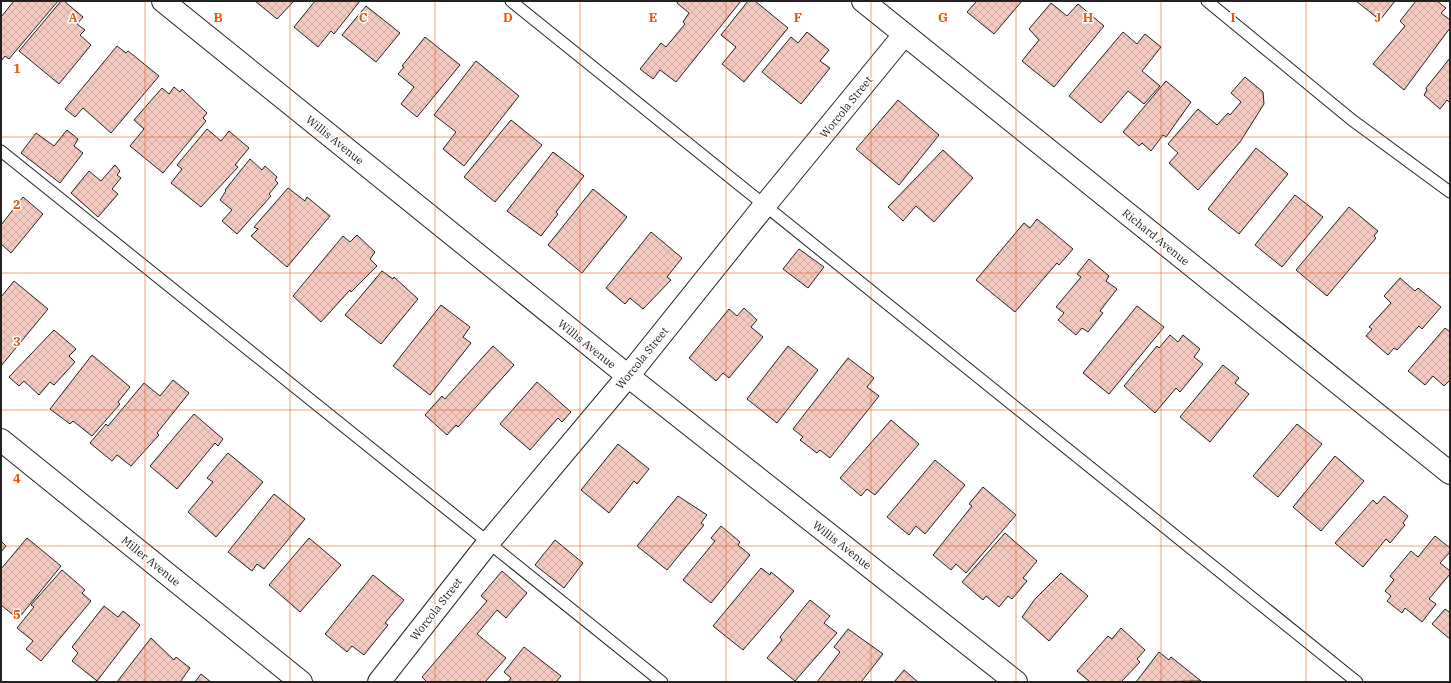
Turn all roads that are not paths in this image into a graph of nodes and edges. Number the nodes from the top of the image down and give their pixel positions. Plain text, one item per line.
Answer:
1 (163, 1) edge
2 (511, 1) edge
3 (863, 1) edge
4 (1207, 1) edge
5 (904, 34) junction
6 (1, 151) edge
7 (1450, 192) edge
8 (765, 206) junction
9 (628, 376) junction
10 (1, 440) edge
11 (1450, 473) edge
12 (488, 543) junction
13 (301, 682) edge
14 (379, 682) edge
15 (662, 682) edge
16 (1016, 682) edge
17 (1357, 682) edge

1 - 9 street, Willis Avenue
2 - 8 lane
3 - 5 street, Richard Avenue
4 - 7 lane
5 - 8 street, Worcola Street
5 - 11 street, Richard Avenue
6 - 12 lane
8 - 9 street, Worcola Street
8 - 17 lane
9 - 12 street, Worcola Street
9 - 16 street, Willis Avenue
10 - 13 street, Miller Avenue
12 - 14 street, Worcola Street
12 - 15 lane

